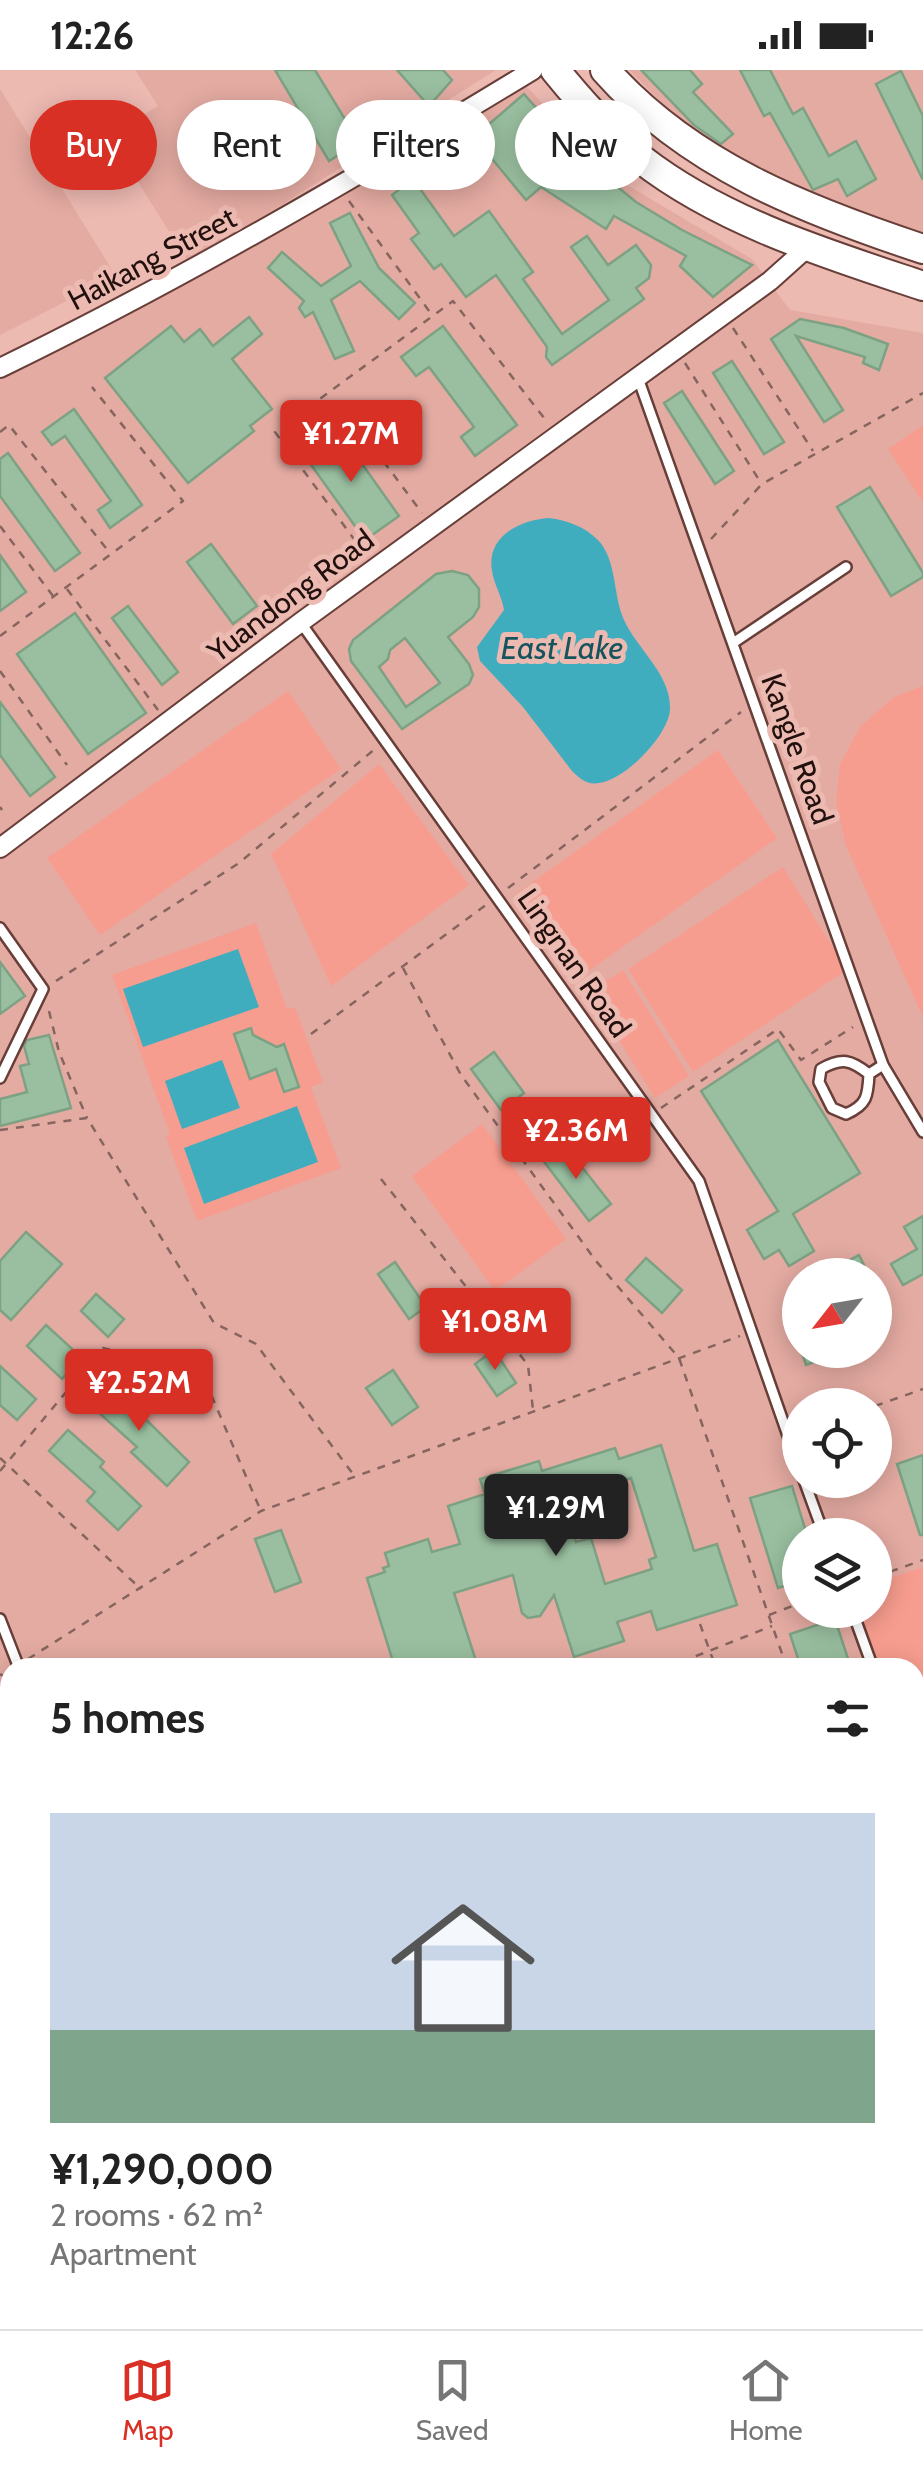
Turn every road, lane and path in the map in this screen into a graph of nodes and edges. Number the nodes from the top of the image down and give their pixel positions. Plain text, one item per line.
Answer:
1 (533, 70) edge
2 (556, 70) edge
3 (605, 70) edge
4 (583, 100) edge
5 (634, 100) edge
6 (652, 117) edge
7 (652, 166) edge
8 (349, 201) dead end
9 (808, 246) junction
10 (923, 249) edge
11 (923, 286) edge
12 (724, 314) junction
13 (433, 316) junction
14 (676, 349) junction
15 (0, 368) edge
16 (637, 377) junction
17 (92, 387) dead end
18 (923, 393) edge
19 (356, 423) dead end
20 (0, 432) edge
21 (557, 435) junction
22 (814, 453) junction
23 (762, 484) junction
24 (0, 526) edge
25 (432, 526) junction
26 (700, 551) junction
27 (111, 554) junction
28 (846, 567) dead end
29 (375, 568) junction
30 (66, 588) junction
31 (54, 597) junction
32 (300, 622) junction
33 (0, 636) edge
34 (733, 643) junction
35 (0, 671) edge
36 (754, 702) junction
37 (167, 722) junction
38 (386, 741) junction
39 (67, 764) dead end
40 (0, 848) edge
41 (496, 896) junction
42 (0, 928) edge
43 (402, 968) junction
44 (43, 989) junction
45 (866, 1018) junction
46 (311, 1034) dead end
47 (883, 1066) junction
48 (869, 1074) junction
49 (0, 1078) edge
50 (652, 1114) junction
51 (87, 1118) junction
52 (0, 1130) edge
53 (923, 1132) edge
54 (381, 1179) dead end
55 (751, 1332) junction
56 (679, 1358) junction
57 (923, 1390) edge
58 (892, 1400) edge
59 (533, 1412) junction
60 (782, 1419) edge
61 (0, 1458) edge
62 (6, 1464) junction
63 (0, 1471) edge
64 (355, 1476) junction
65 (261, 1510) junction
66 (923, 1560) edge
67 (892, 1571) edge
68 (141, 1588) junction
69 (782, 1610) edge
70 (768, 1615) junction
71 (0, 1619) edge
72 (700, 1624) dead end
73 (772, 1626) junction
74 (859, 1628) edge
75 (710, 1652) junction
76 (15, 1658) edge
77 (31, 1658) edge
78 (694, 1658) edge
79 (712, 1658) edge
80 (783, 1658) edge
81 (869, 1658) edge

1 - 15 street, Haikang Street
2 - 4 main road
3 - 5 main road
6 - 10 main road
7 - 9 main road
8 - 13 path
9 - 11 main road
9 - 12 street, Yuandong Road
12 - 14 street, Yuandong Road
12 - 22 path
13 - 21 path
13 - 29 path
14 - 16 street, Yuandong Road
14 - 23 path
16 - 21 street, Yuandong Road
16 - 26 lane, Kangle Road
17 - 27 path
18 - 22 path
19 - 25 path
20 - 27 path
21 - 25 street, Yuandong Road
22 - 23 path
23 - 26 path
24 - 31 path
25 - 29 street, Yuandong Road
26 - 34 lane, Kangle Road
27 - 30 path
28 - 34 lane
29 - 32 street, Yuandong Road
30 - 31 path
30 - 37 path
31 - 33 path
32 - 37 street, Yuandong Road
32 - 38 lane, Lingnan Road
34 - 36 lane, Kangle Road
35 - 39 path
36 - 41 path
36 - 45 lane, Kangle Road
37 - 40 street, Yuandong Road
38 - 41 lane, Lingnan Road
38 - 44 path
41 - 43 path
41 - 50 lane, Lingnan Road
42 - 44 lane
43 - 46 path
43 - 56 path
44 - 49 lane
44 - 51 path
45 - 47 lane, Kangle Road
45 - 50 path
47 - 48 lane
47 - 53 lane, Kangle Road
48 - 48 lane
50 - 55 lane, Lingnan Road
51 - 52 path
51 - 64 path
54 - 59 path
55 - 56 path
55 - 60 lane, Lingnan Road
56 - 59 path
56 - 70 path
57 - 58 path
59 - 64 path
61 - 62 path
62 - 63 path
62 - 65 path
62 - 68 path
64 - 65 path
65 - 68 path
66 - 67 path
68 - 77 path
69 - 70 path
70 - 73 path
71 - 76 lane
72 - 75 path
73 - 75 path
73 - 80 path
74 - 81 lane
75 - 78 path
75 - 79 path

